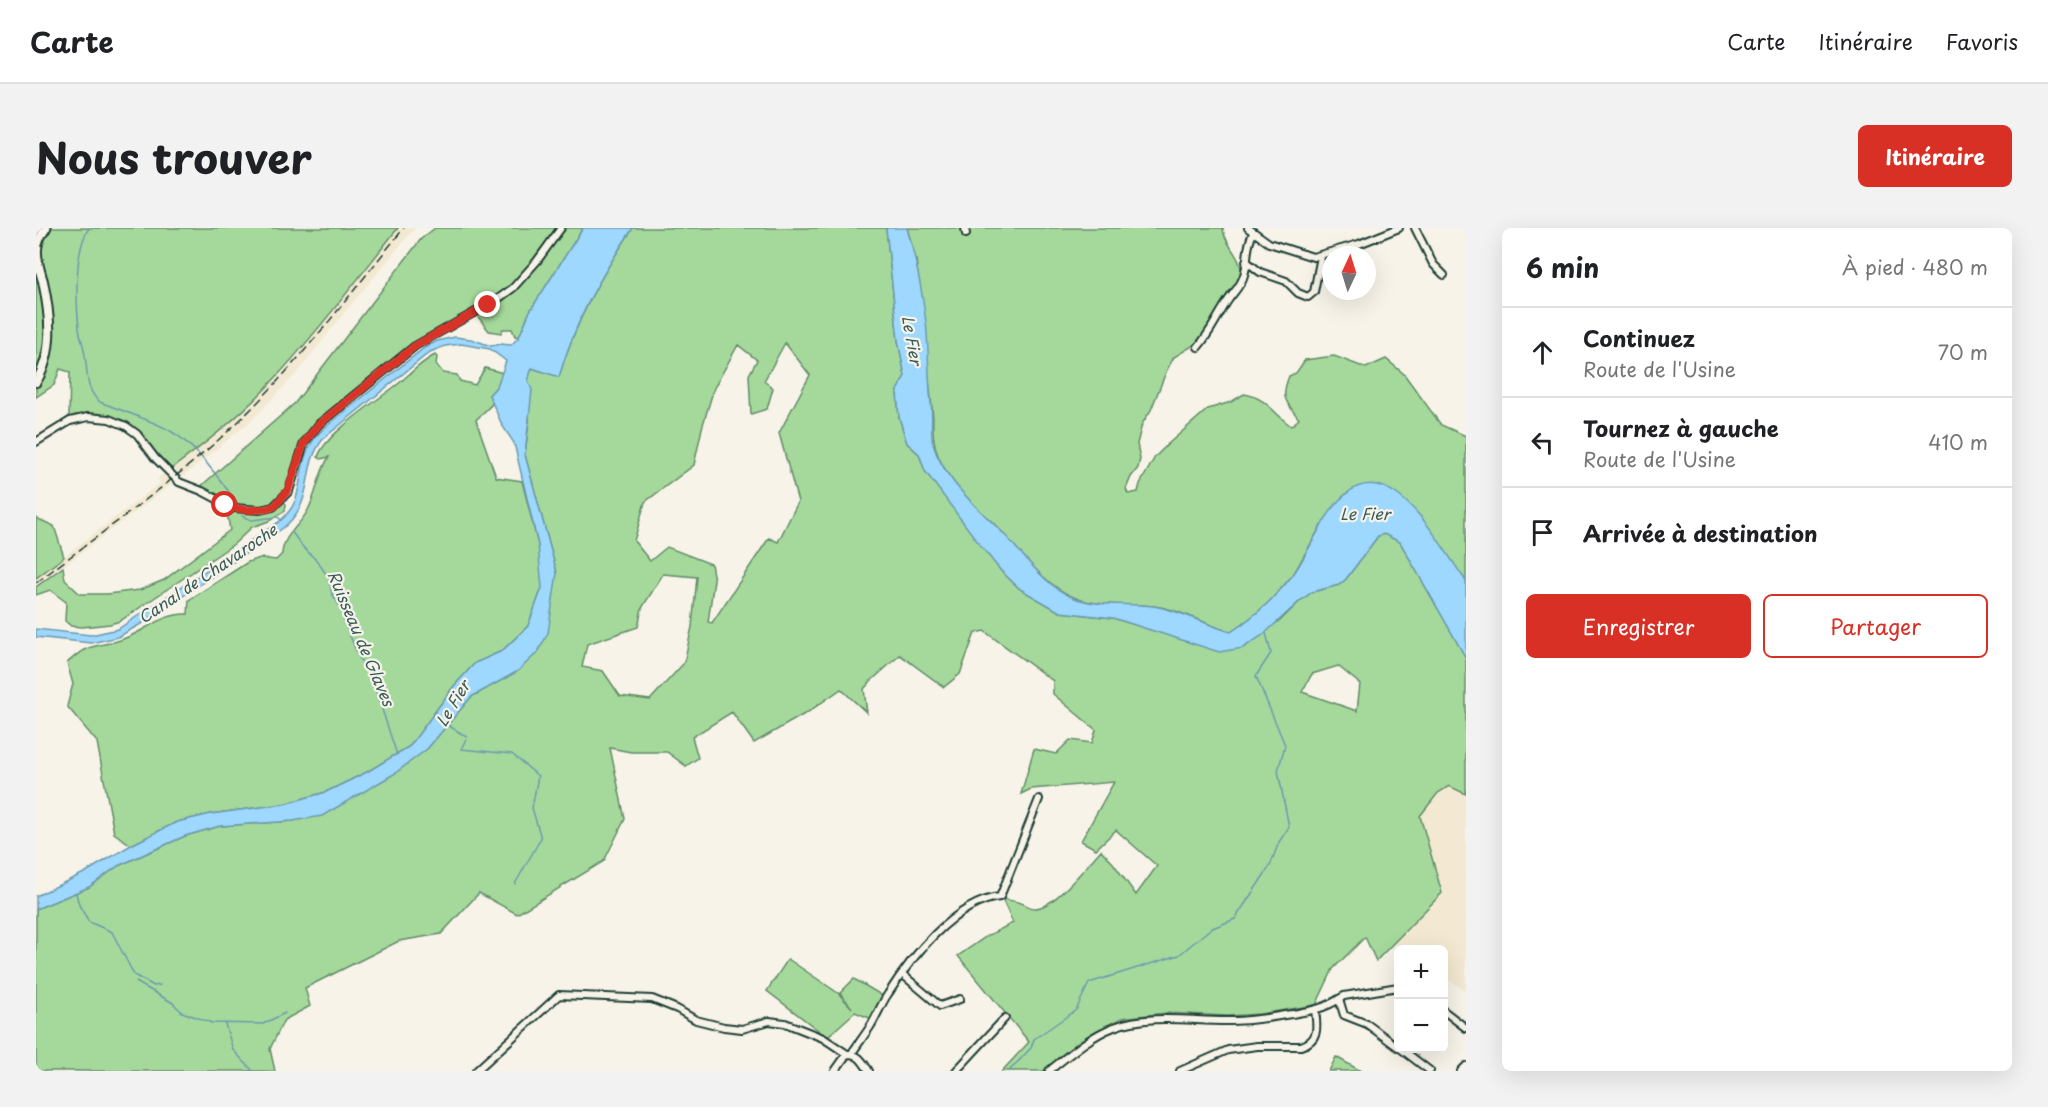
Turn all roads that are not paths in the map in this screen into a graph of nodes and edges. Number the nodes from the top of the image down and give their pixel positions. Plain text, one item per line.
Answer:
1 (46, 228) edge
2 (561, 228) edge
3 (1248, 228) edge
4 (1399, 228) edge
5 (1415, 228) edge
6 (1253, 233) junction
7 (1321, 256) junction
8 (1246, 261) junction
9 (1444, 275) dead end
10 (1198, 347) dead end
11 (36, 382) edge
12 (36, 442) edge
13 (1039, 800) dead end
14 (902, 974) junction
15 (1346, 988) dead end
16 (1394, 988) edge
17 (1341, 998) junction
18 (960, 999) dead end
19 (1315, 1010) junction
20 (1448, 1015) edge
21 (1005, 1018) dead end
22 (1466, 1028) edge
23 (1394, 1044) edge
24 (849, 1053) junction
25 (1406, 1053) edge
26 (1466, 1066) edge
27 (476, 1071) edge
28 (835, 1071) edge
29 (869, 1071) edge
30 (956, 1071) edge
31 (1049, 1071) edge
32 (1180, 1071) edge
33 (1430, 1071) edge
34 (1461, 1071) edge

1 - 11 street
2 - 12 street
3 - 6 street
4 - 7 street
5 - 9 street
6 - 7 street
6 - 8 street
7 - 8 street
8 - 10 street
13 - 14 street
14 - 18 street
14 - 24 street
15 - 17 street
16 - 17 street
17 - 19 street
17 - 23 street
19 - 31 street
19 - 32 street
20 - 22 street
21 - 30 street
24 - 27 street
24 - 28 street
24 - 29 street
25 - 33 street
26 - 34 street

